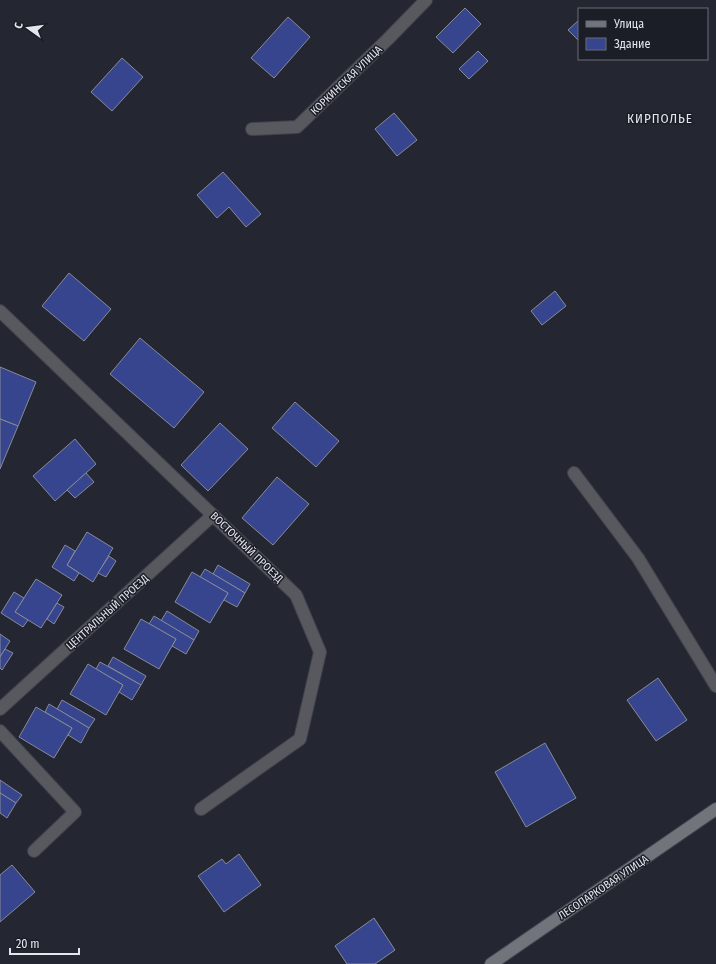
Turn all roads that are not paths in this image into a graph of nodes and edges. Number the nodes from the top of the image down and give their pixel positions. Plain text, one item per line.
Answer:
1 (426, 0) edge
2 (252, 129) dead end
3 (0, 311) edge
4 (574, 473) dead end
5 (213, 515) junction
6 (716, 686) edge
7 (0, 709) edge
8 (0, 730) edge
9 (201, 809) dead end
10 (716, 809) edge
11 (34, 851) dead end
12 (491, 964) edge

1 - 2 street, КОРКИНСКАЯ УЛИЦА
3 - 5 street, ВОСТОЧНЫЙ ПРОЕЗД
4 - 6 street
5 - 7 street, ЦЕНТРАЛЬНЫЙ ПРОЕЗД
5 - 9 street, ВОСТОЧНЫЙ ПРОЕЗД
8 - 11 street
10 - 12 street, ЛЕСОПАРКОВАЯ УЛИЦА

